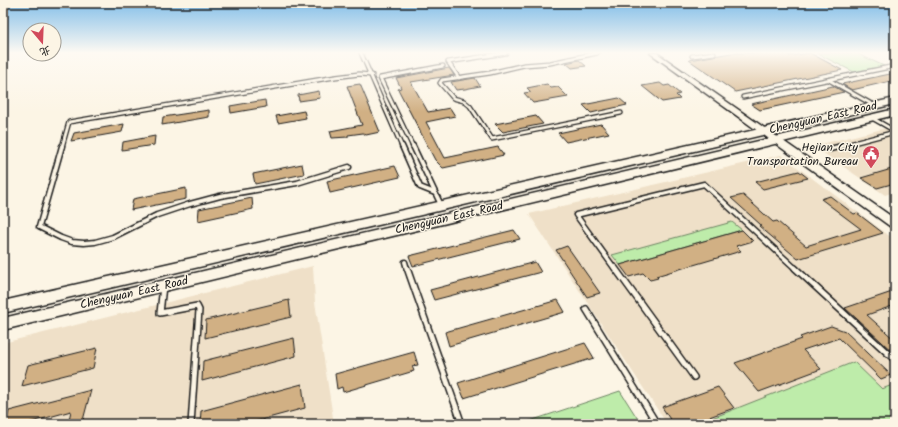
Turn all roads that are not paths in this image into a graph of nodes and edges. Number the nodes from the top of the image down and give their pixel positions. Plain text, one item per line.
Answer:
1 (399, 73) edge
2 (456, 73) edge
3 (490, 73) edge
4 (683, 73) edge
5 (689, 73) edge
6 (862, 73) edge
7 (372, 75) joint
8 (459, 78) junction
9 (829, 80) junction
10 (743, 97) dead end
11 (895, 101) edge
12 (876, 106) junction
13 (895, 112) edge
14 (621, 113) dead end
15 (872, 118) junction
16 (895, 132) edge
17 (774, 135) junction
18 (830, 148) dead end
19 (349, 167) dead end
20 (435, 194) junction
21 (441, 206) junction
22 (895, 216) edge
23 (895, 224) edge
24 (405, 262) dead end
25 (164, 286) junction
26 (3, 306) edge
27 (586, 309) dead end
28 (3, 324) edge
29 (895, 360) edge
30 (694, 377) dead end
31 (191, 424) edge
32 (462, 424) edge
33 (657, 424) edge

1 - 20 lane
2 - 8 lane
3 - 8 lane
4 - 17 street
5 - 17 street
6 - 9 lane
7 - 19 lane
7 - 20 lane
8 - 14 lane
9 - 10 lane
9 - 12 lane
11 - 12 main road, Chengyuan East Road
12 - 17 main road, Chengyuan East Road
13 - 15 main road, Chengyuan East Road
15 - 16 lane
15 - 17 main road, Chengyuan East Road
16 - 18 lane
17 - 21 main road, Chengyuan East Road
17 - 22 street
17 - 23 street
17 - 25 main road, Chengyuan East Road
20 - 21 lane
21 - 26 main road, Chengyuan East Road
24 - 32 lane
25 - 28 main road, Chengyuan East Road
25 - 31 lane
27 - 33 lane
29 - 30 lane

